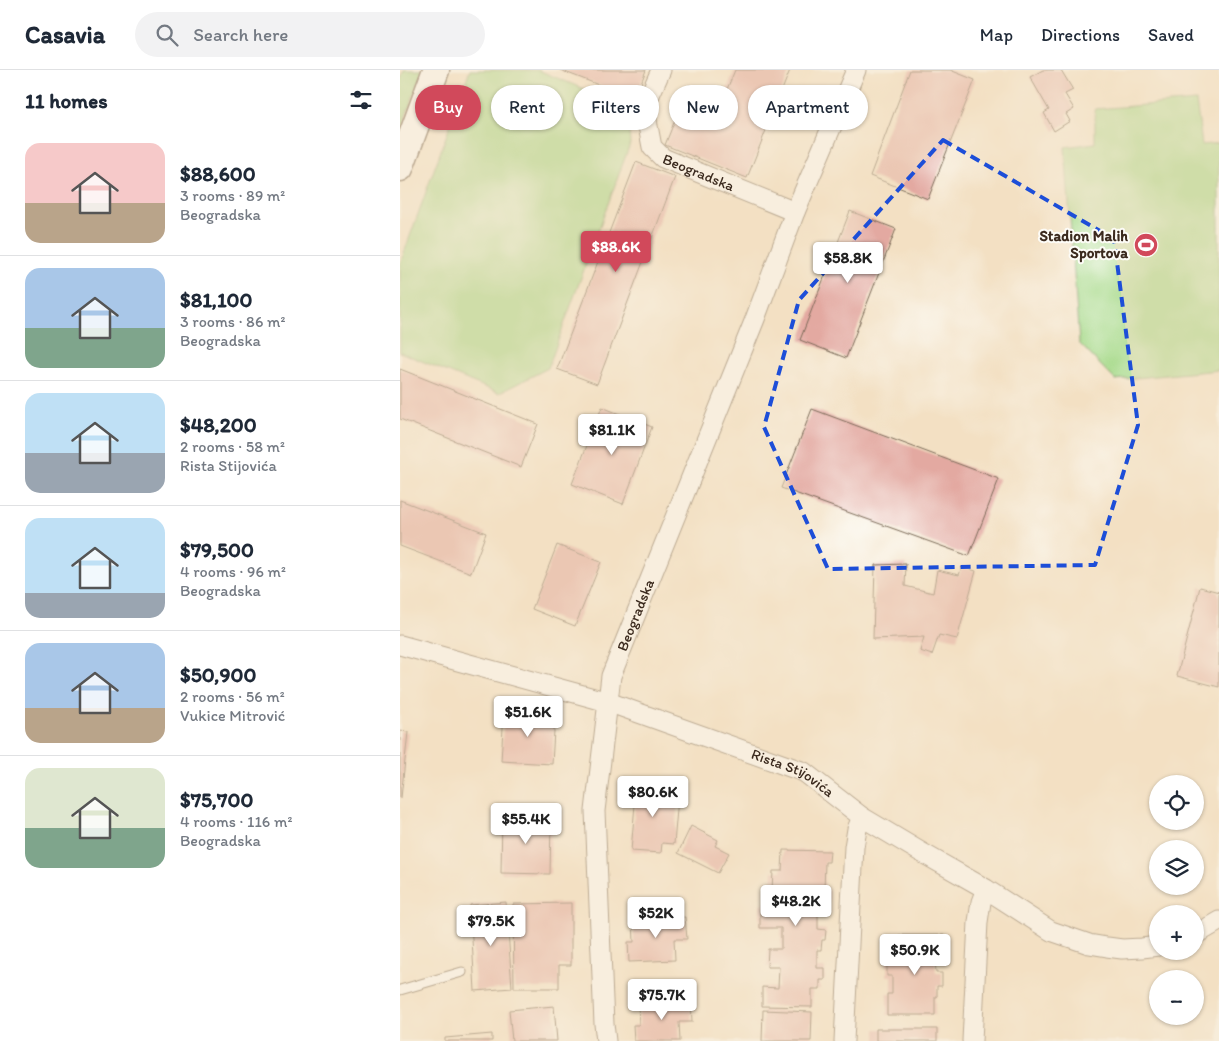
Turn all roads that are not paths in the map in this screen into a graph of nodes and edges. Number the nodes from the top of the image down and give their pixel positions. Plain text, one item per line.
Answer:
1 (436, 70) edge
2 (661, 70) edge
3 (856, 70) edge
4 (400, 168) edge
5 (795, 212) junction
6 (400, 645) edge
7 (608, 702) junction
8 (862, 817) junction
9 (986, 889) junction
10 (1217, 925) edge
11 (1204, 930) edge
12 (1149, 947) edge
13 (462, 972) dead end
14 (400, 990) edge
15 (606, 1041) edge
16 (844, 1041) edge
17 (972, 1041) edge

1 - 4 main road
2 - 5 street, Beogradska
3 - 5 street, Beogradska
5 - 7 street, Beogradska
6 - 7 street, Rista Stijovića
7 - 8 street, Rista Stijovića
7 - 15 street, Beogradska
8 - 9 street, Rista Stijovića
8 - 16 street
9 - 12 street, Rista Stijovića
9 - 17 street
10 - 11 street
13 - 14 lane

